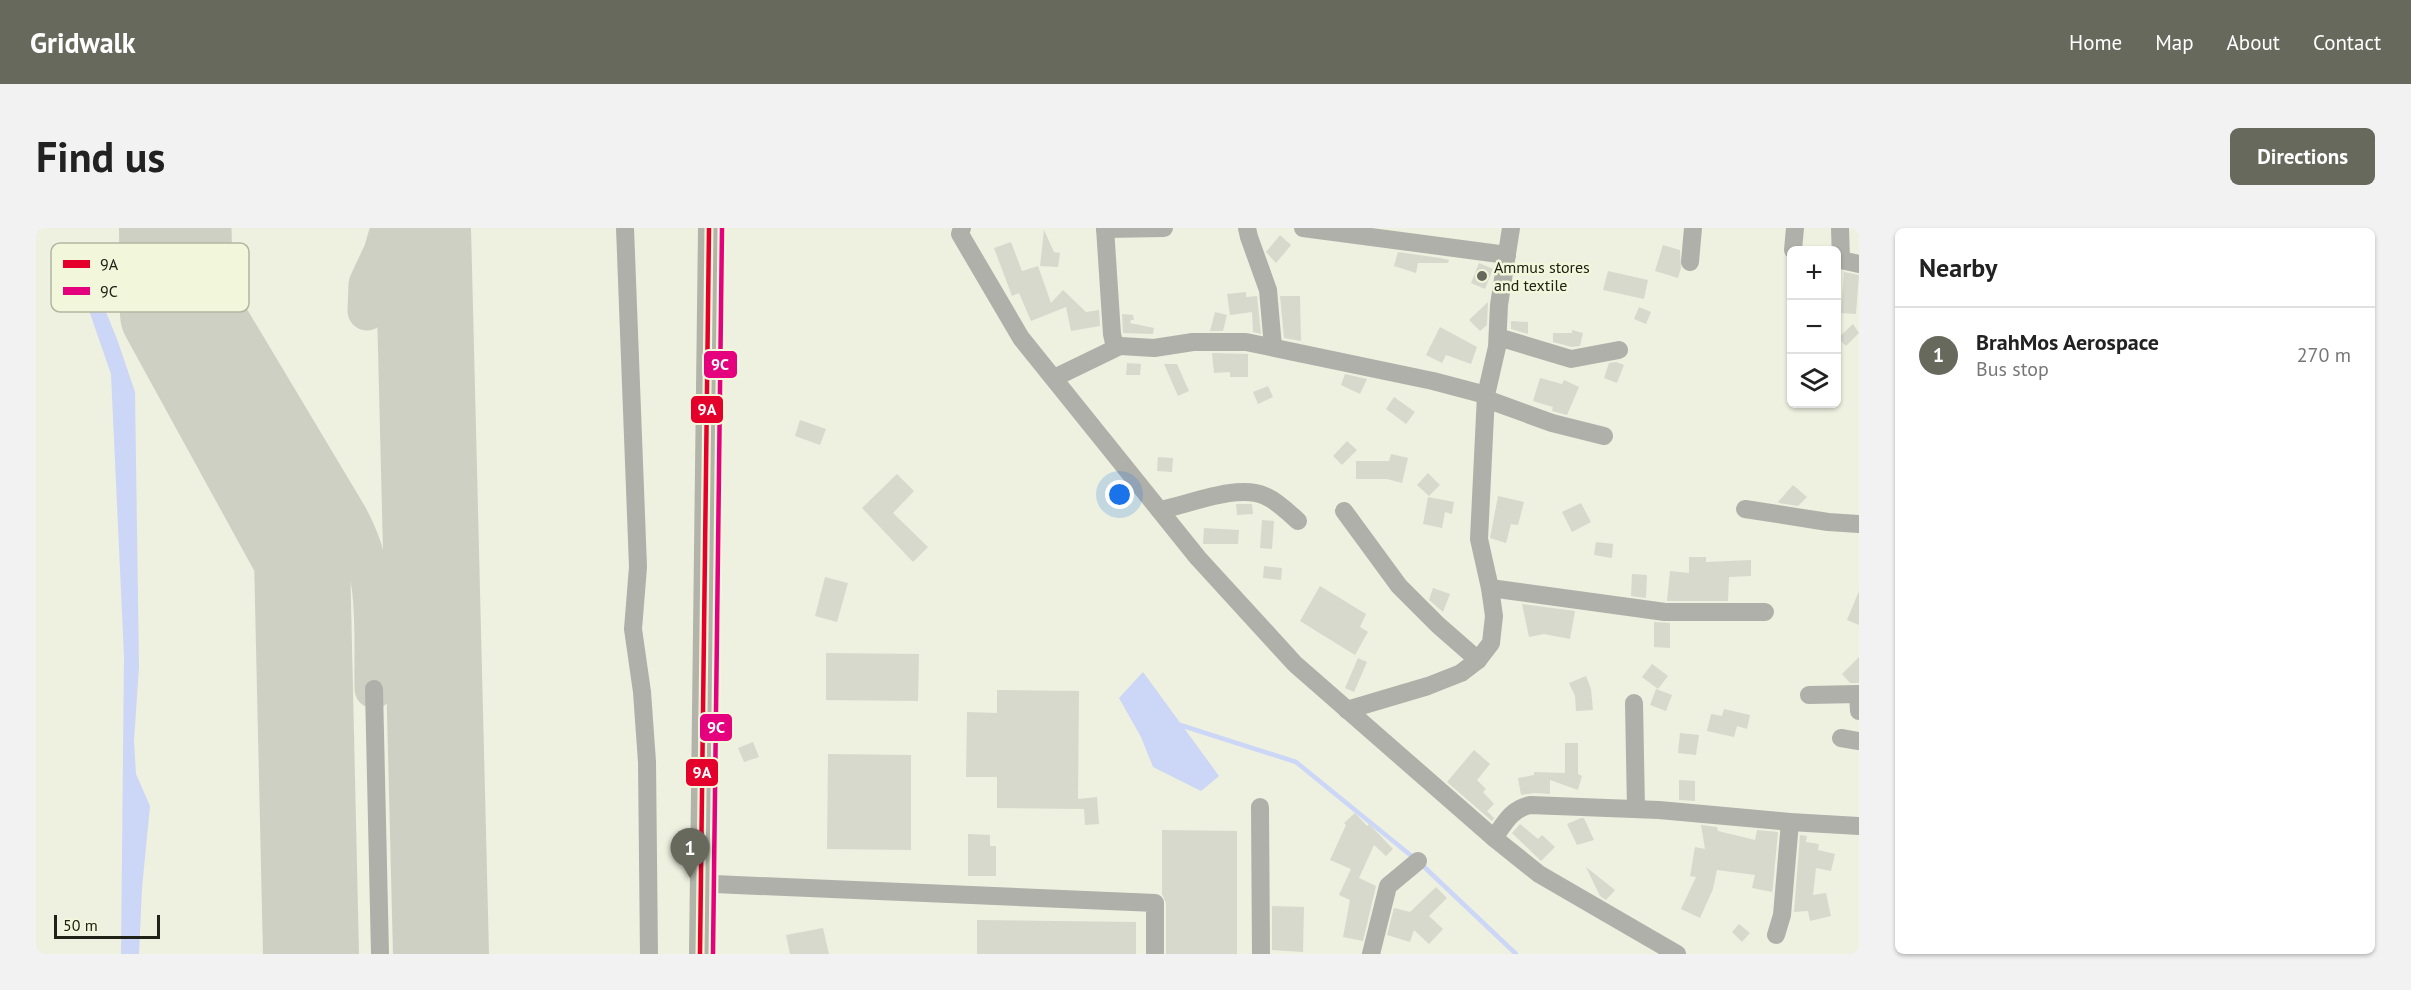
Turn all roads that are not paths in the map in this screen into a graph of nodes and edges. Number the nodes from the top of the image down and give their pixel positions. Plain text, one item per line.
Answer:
1 (625, 228) edge
2 (709, 228) edge
3 (722, 228) edge
4 (962, 228) edge
5 (1164, 228) edge
6 (1247, 228) edge
7 (1303, 228) edge
8 (1511, 228) edge
9 (1693, 228) edge
10 (1795, 228) edge
11 (1840, 228) edge
12 (1105, 229) edge
13 (1793, 246) edge
14 (1507, 255) junction
15 (1690, 261) dead end
16 (1846, 262) edge
17 (1498, 337) junction
18 (1120, 346) junction
19 (1273, 347) junction
20 (1619, 350) dead end
21 (1054, 378) junction
22 (1486, 397) junction
23 (1604, 436) dead end
24 (1744, 509) dead end
25 (1160, 510) junction
26 (1344, 512) dead end
27 (1298, 521) dead end
28 (1859, 524) edge
29 (1490, 588) junction
30 (1765, 612) dead end
31 (1478, 660) junction
32 (374, 689) dead end
33 (1809, 695) dead end
34 (1634, 703) dead end
35 (1347, 710) junction
36 (1859, 711) edge
37 (1260, 807) dead end
38 (1636, 809) junction
39 (1790, 822) junction
40 (1859, 826) edge
41 (1494, 838) junction
42 (1418, 861) dead end
43 (714, 884) junction
44 (1776, 935) dead end
45 (380, 954) edge
46 (649, 954) edge
47 (700, 954) edge
48 (713, 954) edge
49 (1155, 954) edge
50 (1261, 954) edge
51 (1371, 954) edge
52 (1677, 954) edge

1 - 46 street
2 - 47 main road
3 - 43 main road
4 - 21 street
5 - 12 street
6 - 19 street
7 - 14 street
8 - 14 street
9 - 15 street
10 - 13 street
11 - 16 street
12 - 18 street
14 - 17 street
17 - 20 street
17 - 22 street
18 - 19 street
18 - 21 street
19 - 22 street
21 - 25 street
22 - 23 street
22 - 29 street
24 - 28 street
25 - 27 street
25 - 35 street
26 - 31 street
29 - 30 street
29 - 31 street
31 - 35 street
32 - 45 street
33 - 36 street
34 - 38 street
35 - 41 street
37 - 50 street
38 - 39 street
38 - 41 street
39 - 40 street
39 - 44 street
41 - 52 street
42 - 51 street
43 - 48 main road
43 - 49 street

